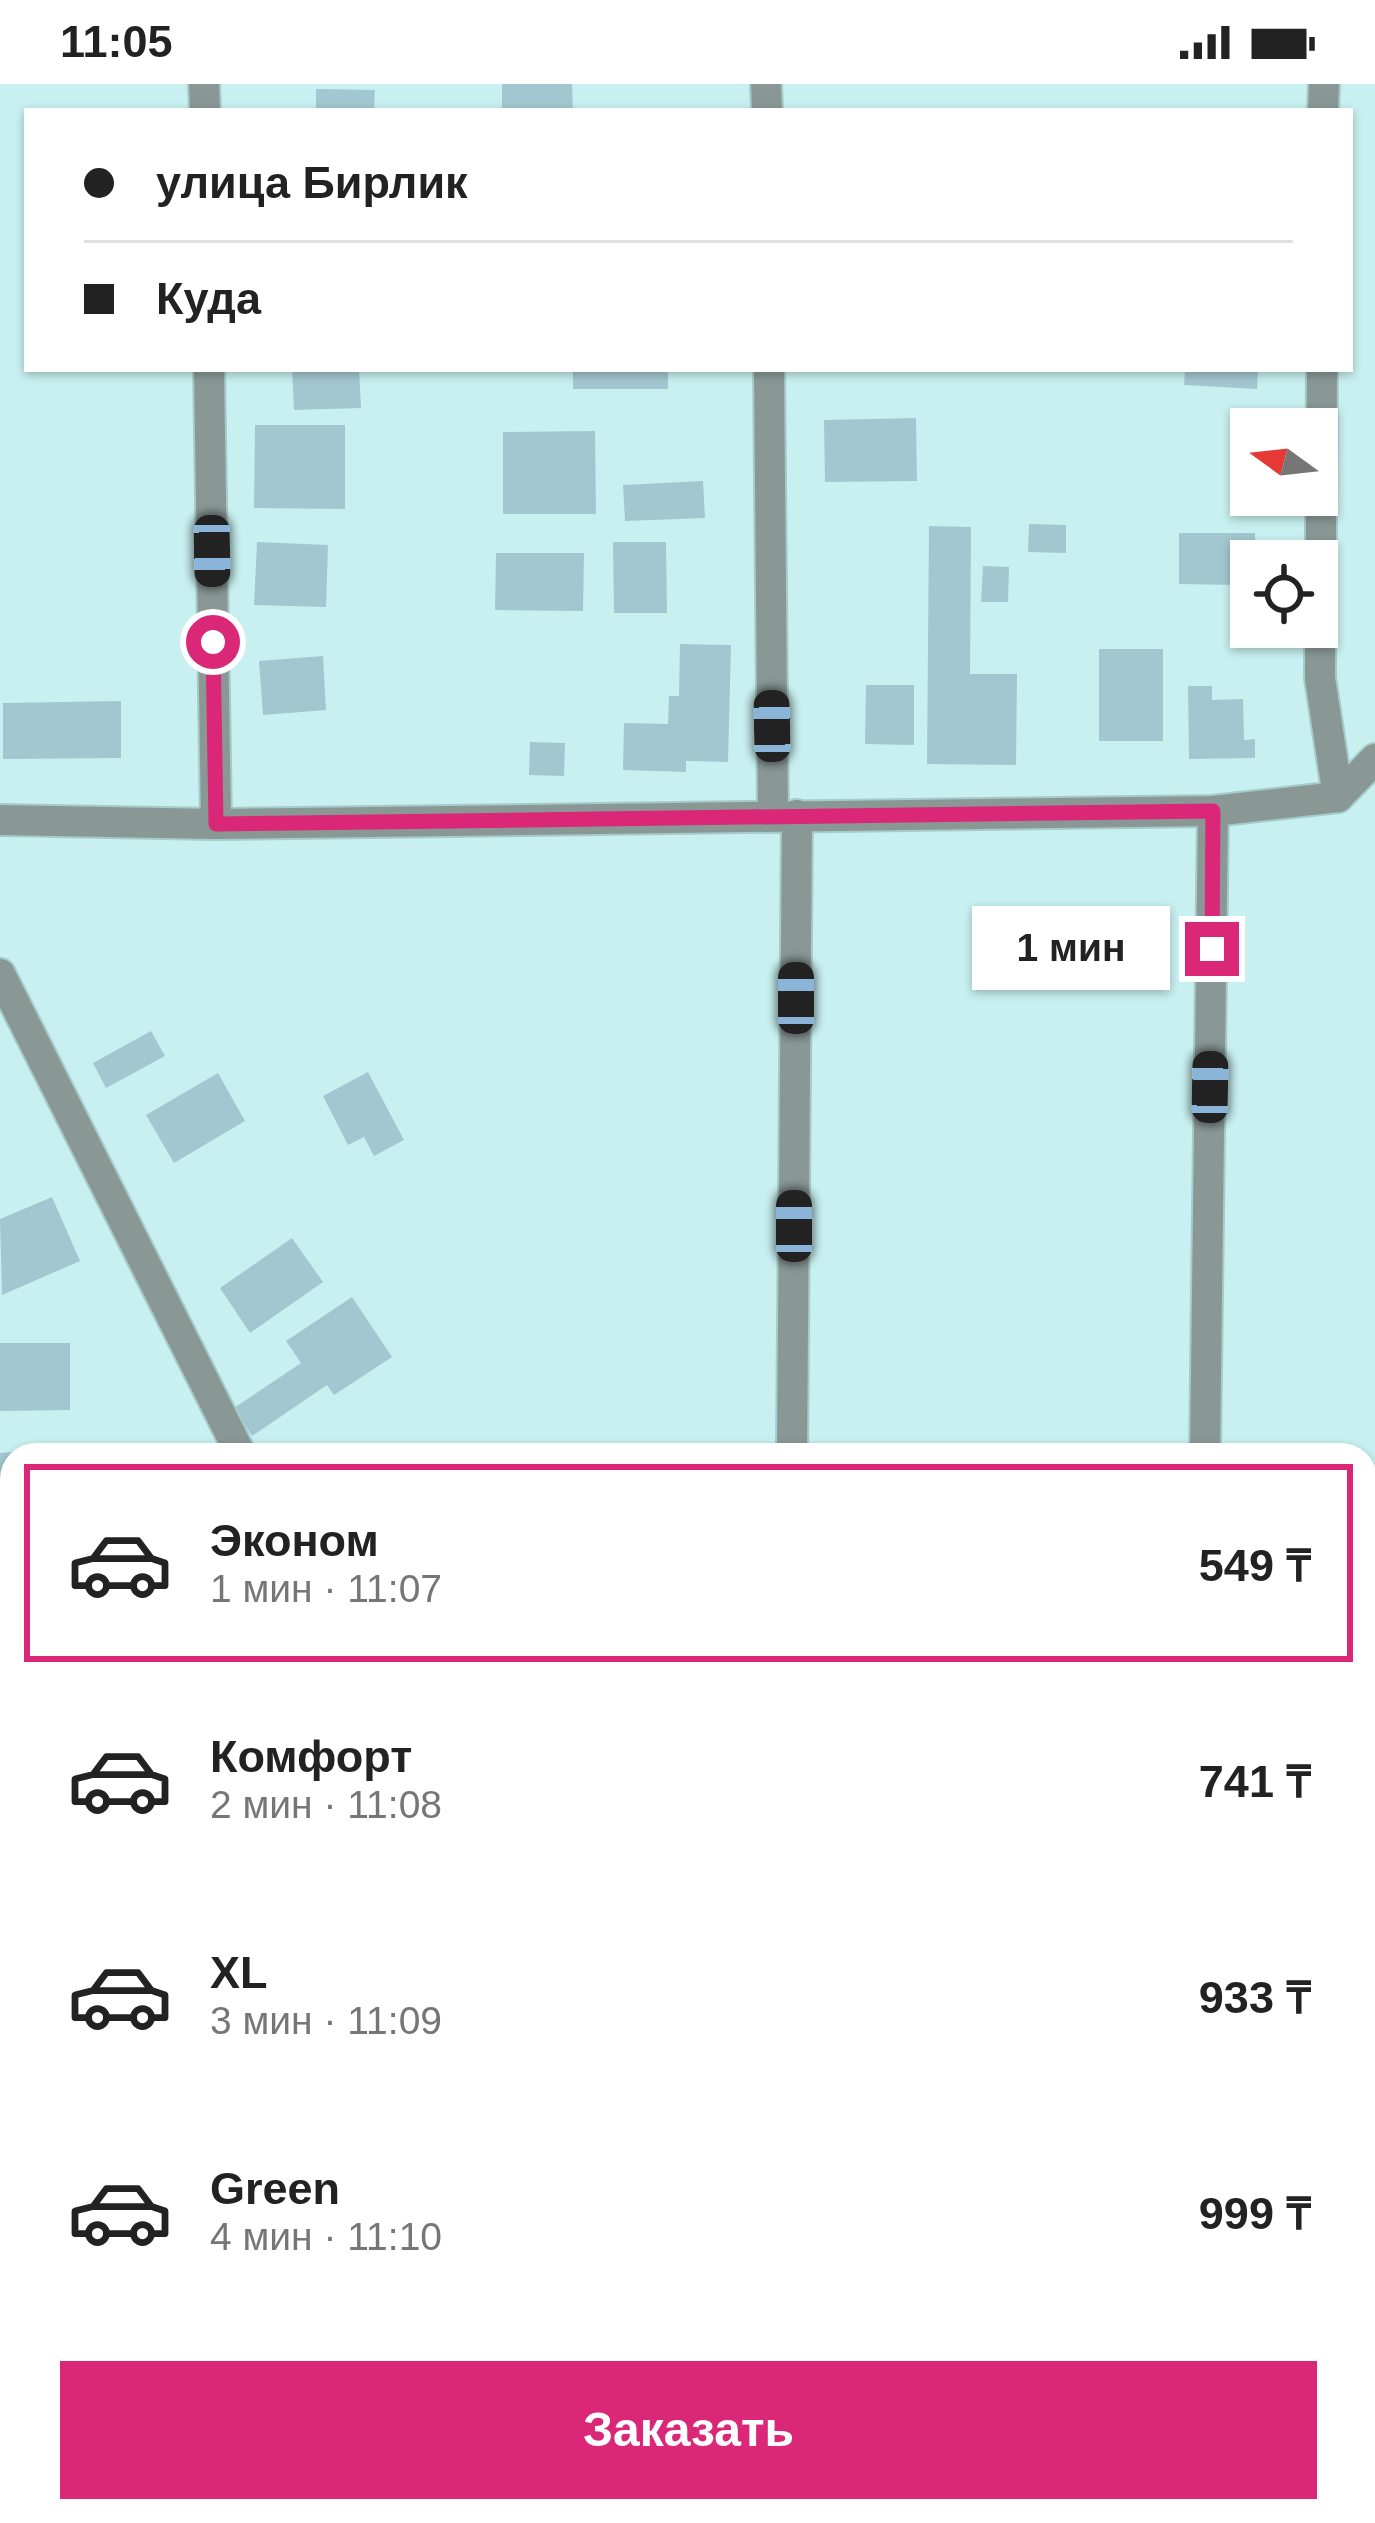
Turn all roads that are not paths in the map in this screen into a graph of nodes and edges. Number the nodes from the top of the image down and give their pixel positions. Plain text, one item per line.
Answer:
1 (209, 372) edge
2 (769, 372) edge
3 (1322, 372) edge
4 (1375, 759) edge
5 (1338, 797) junction
6 (1213, 811) junction
7 (785, 815) junction
8 (0, 820) edge
9 (216, 824) junction
10 (0, 974) edge
11 (235, 1443) edge
12 (792, 1443) edge
13 (1205, 1443) edge

1 - 9 street
2 - 7 street
3 - 5 street
4 - 5 street
5 - 6 street
6 - 7 street
6 - 13 street
7 - 9 street
7 - 12 street
8 - 9 street
10 - 11 street

